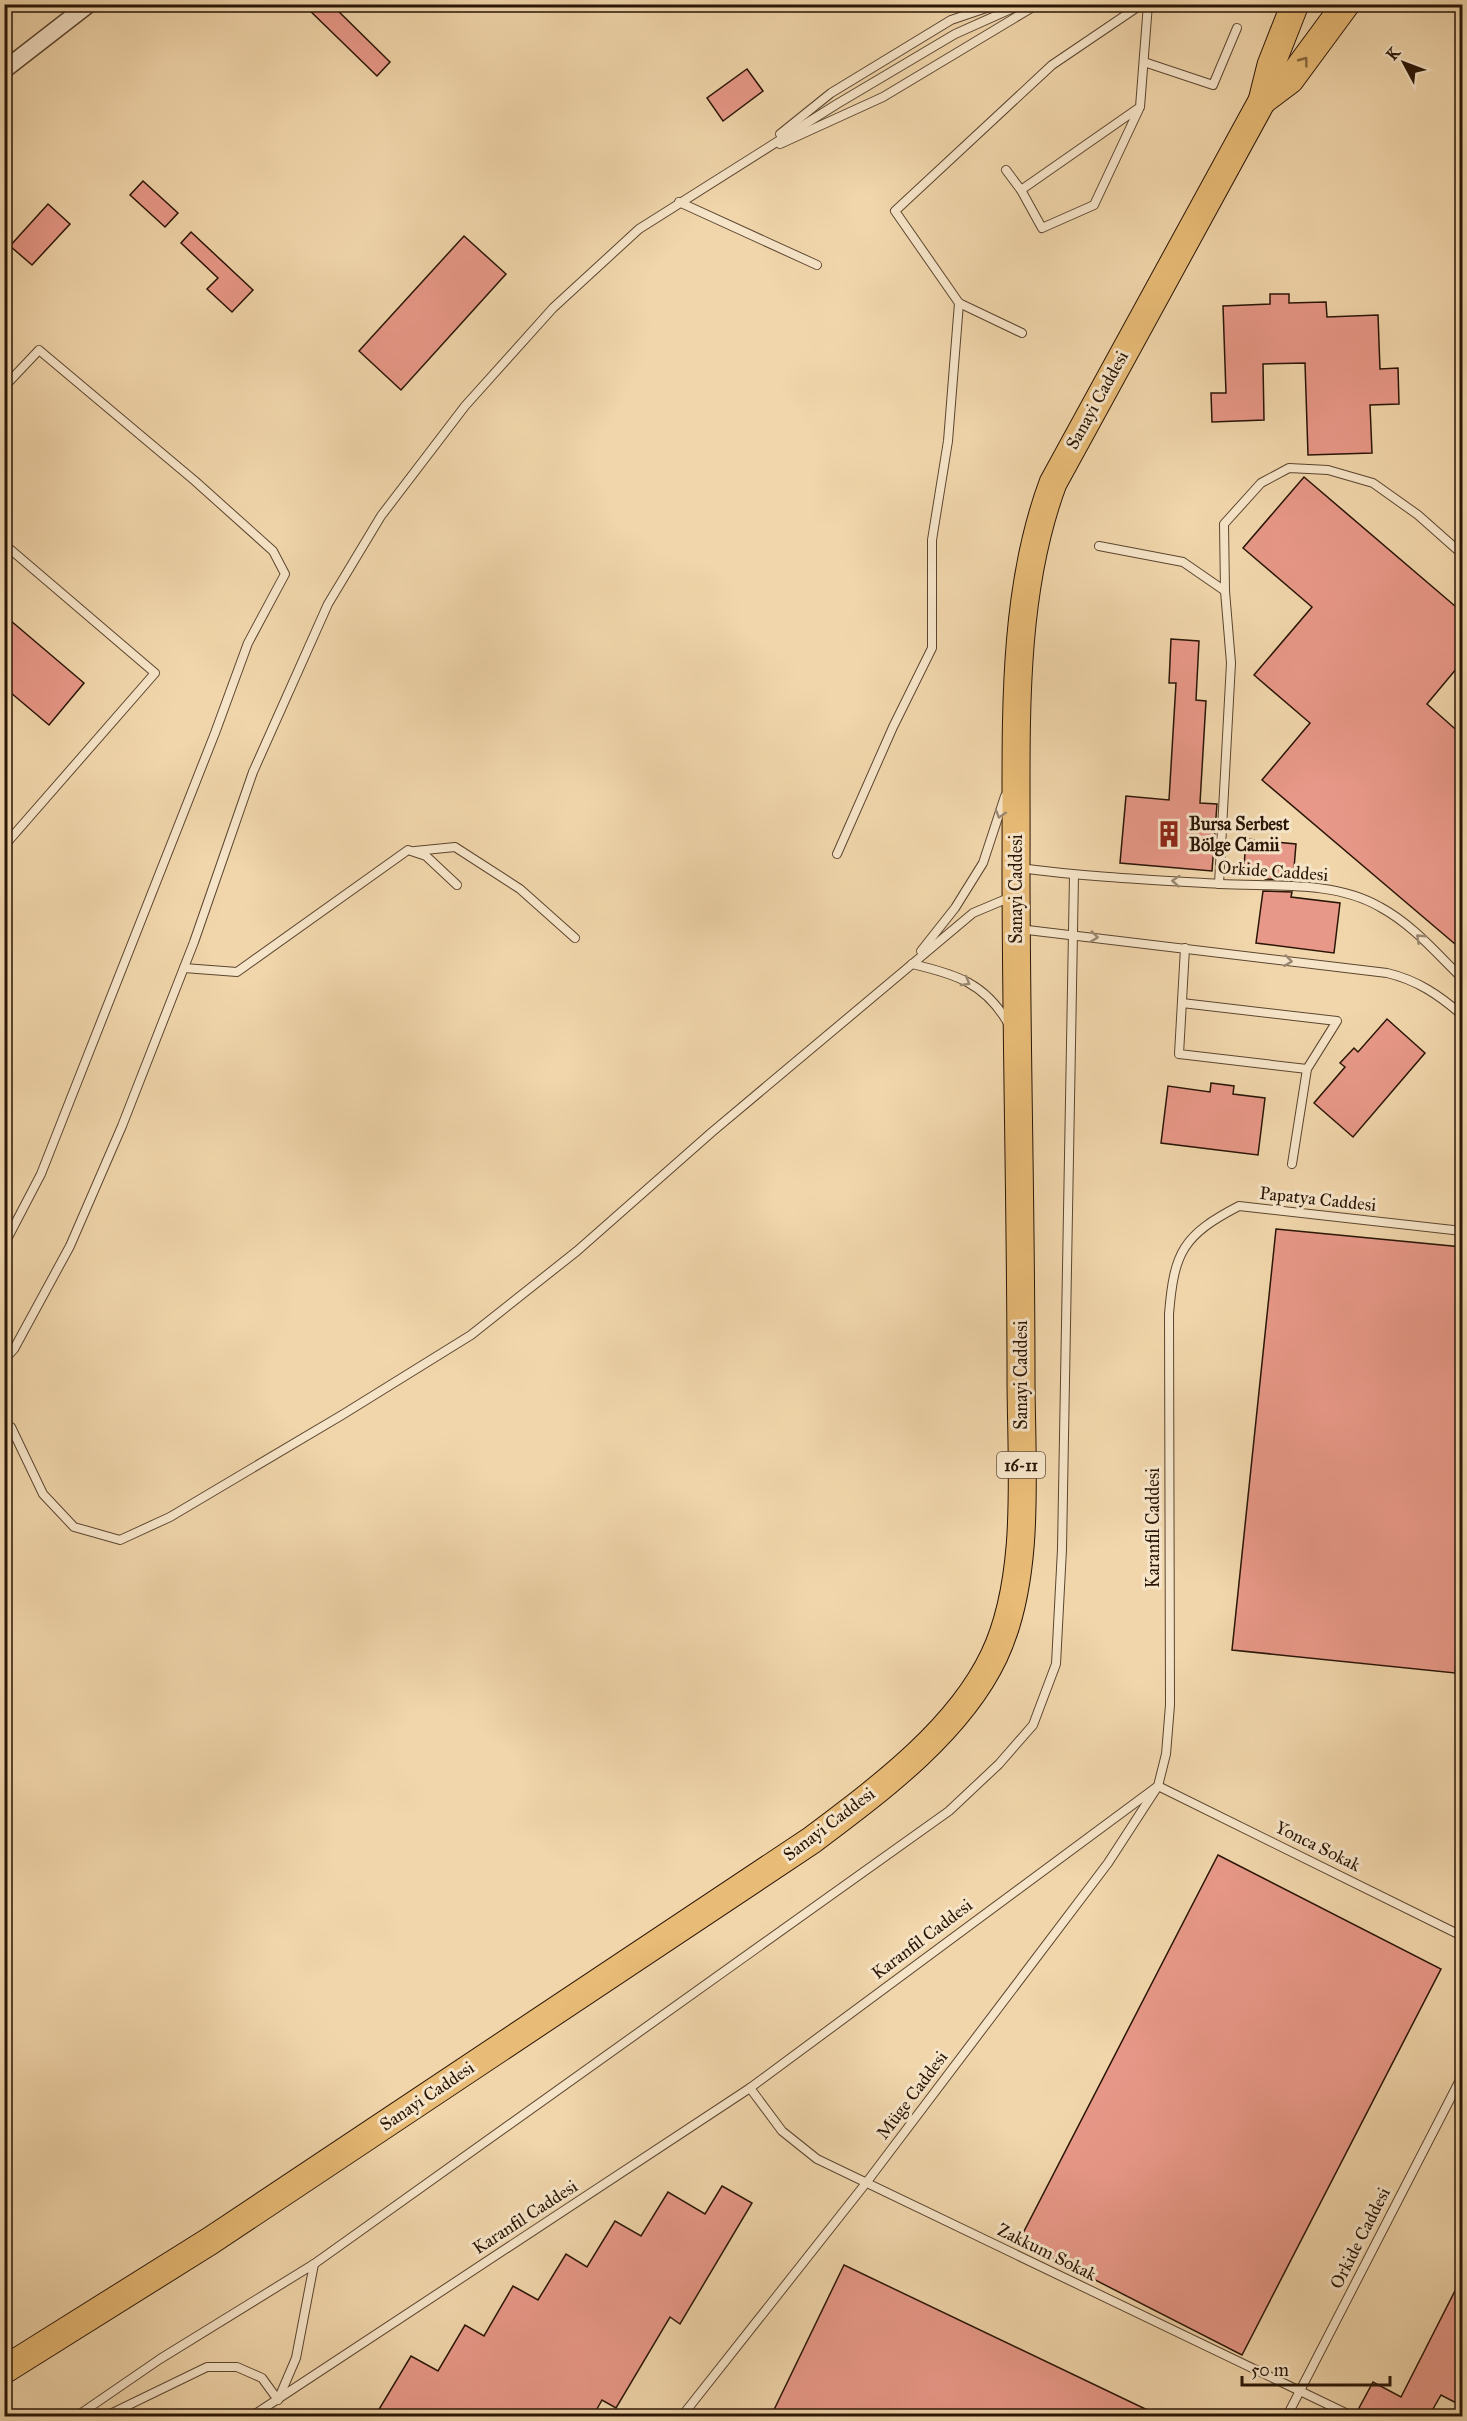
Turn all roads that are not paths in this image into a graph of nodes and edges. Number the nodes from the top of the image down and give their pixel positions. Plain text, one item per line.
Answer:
1 (89, 4) edge
2 (999, 4) edge
3 (1022, 4) edge
4 (1038, 4) edge
5 (1142, 4) edge
6 (1148, 4) edge
7 (1295, 4) edge
8 (1346, 4) edge
9 (1237, 28) dead end
10 (1144, 62) junction
11 (4, 70) edge
12 (1262, 101) junction
13 (1140, 107) junction
14 (752, 157) junction
15 (1006, 170) dead end
16 (1021, 190) junction
17 (679, 202) junction
18 (817, 265) dead end
19 (959, 303) junction
20 (1022, 333) dead end
21 (4, 387) edge
22 (4, 544) edge
23 (1099, 546) dead end
24 (1462, 554) edge
25 (1225, 591) junction
26 (1016, 757) junction
27 (4, 846) edge
28 (411, 851) junction
29 (837, 854) dead end
30 (1016, 868) junction
31 (1074, 875) junction
32 (1219, 884) junction
33 (457, 885) dead end
34 (1016, 894) junction
35 (1015, 928) junction
36 (1071, 935) junction
37 (575, 938) dead end
38 (1185, 948) junction
39 (912, 964) junction
40 (184, 968) junction
41 (1462, 978) edge
42 (1182, 1003) junction
43 (1462, 1015) edge
44 (1017, 1041) junction
45 (1307, 1069) junction
46 (1293, 1164) dead end
47 (1462, 1231) edge
48 (4, 1245) edge
49 (1184, 1247) joint
50 (4, 1360) edge
51 (4, 1426) edge
52 (1158, 1786) junction
53 (1462, 1936) edge
54 (1462, 2076) edge
55 (750, 2088) junction
56 (866, 2183) junction
57 (314, 2264) junction
58 (4, 2370) edge
59 (1299, 2391) junction
60 (278, 2400) junction
61 (77, 2416) edge
62 (106, 2416) edge
63 (252, 2416) edge
64 (682, 2416) edge
65 (1287, 2416) edge
66 (1352, 2416) edge

1 - 11 street
2 - 14 lane
3 - 14 lane
4 - 14 lane
5 - 19 lane
6 - 10 lane
7 - 12 main road
12 -> 8 main road
9 - 10 lane
10 - 13 lane
12 - 26 main road, Sanayi Caddesi / 16-11
13 - 16 lane
13 - 16 lane
14 - 17 lane
15 - 16 lane
17 - 18 lane
17 - 40 lane
19 - 20 lane
19 - 29 lane
21 - 48 lane
22 - 27 lane
23 - 25 lane
24 - 25 lane
25 - 32 lane
26 - 30 main road, Sanayi Caddesi / 16-11
26 -> 39 lane
28 - 33 lane
28 - 37 lane
28 - 40 lane
30 - 31 lane, Orkide Caddesi
30 - 34 main road, Sanayi Caddesi / 16-11
32 -> 31 lane, Orkide Caddesi
31 - 36 lane
41 -> 32 lane, Orkide Caddesi
34 - 35 main road, Sanayi Caddesi / 16-11
34 - 39 lane
35 - 36 lane
35 - 44 main road, Sanayi Caddesi / 16-11
36 -> 38 lane
36 - 57 lane
38 - 42 lane
38 -> 43 lane
39 -> 44 lane
39 - 51 lane
40 - 50 lane
42 - 45 lane
42 - 45 lane
44 - 58 main road, Sanayi Caddesi / 16-11
45 - 46 lane
47 - 49 lane, Papatya Caddesi
49 - 52 lane, Karanfil Caddesi
52 - 53 lane, Yonca Sokak
52 - 55 lane, Karanfil Caddesi
52 - 56 lane, Müge Caddesi
54 - 59 lane, Orkide Caddesi
55 - 56 lane, Zakkum Sokak
55 - 60 lane, Karanfil Caddesi
56 - 59 lane, Zakkum Sokak
56 - 64 lane, Müge Caddesi
57 - 60 lane
57 - 61 lane
59 - 65 lane, Orkide Caddesi
59 - 66 lane, Zakkum Sokak
60 - 62 lane
60 - 63 lane, Karanfil Caddesi

